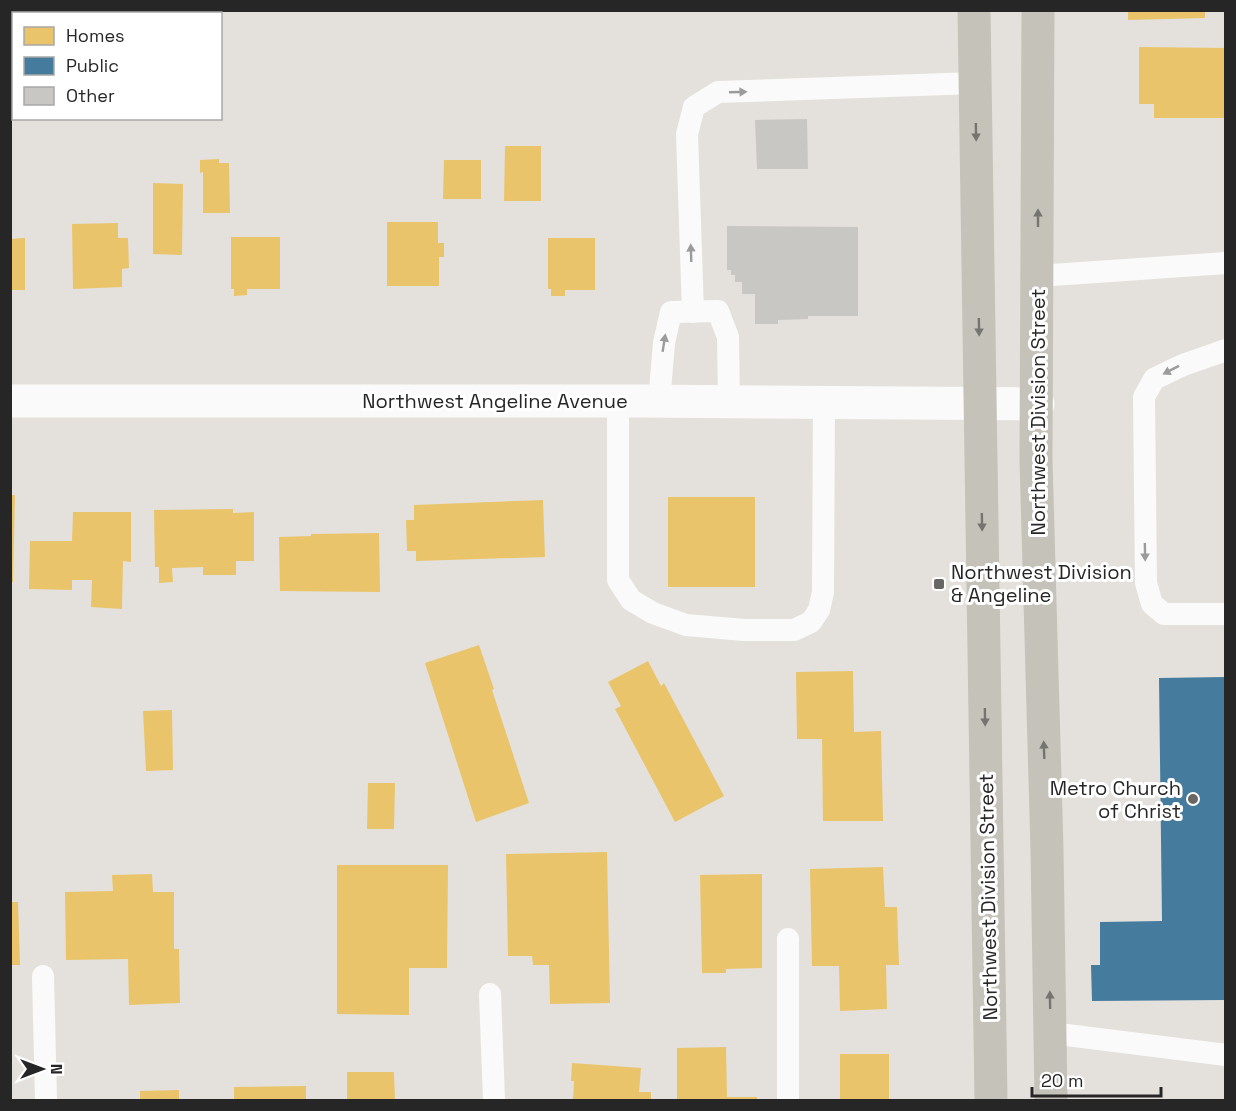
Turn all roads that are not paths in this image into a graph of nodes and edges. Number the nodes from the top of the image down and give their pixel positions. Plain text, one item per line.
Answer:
1 (974, 10) edge
2 (1038, 10) edge
3 (975, 83) junction
4 (1226, 263) edge
5 (1038, 276) junction
6 (693, 312) junction
7 (1226, 350) edge
8 (10, 401) edge
9 (618, 401) junction
10 (659, 402) junction
11 (729, 402) junction
12 (824, 402) junction
13 (980, 403) junction
14 (1038, 404) junction
15 (1226, 614) edge
16 (788, 939) dead end
17 (43, 976) dead end
18 (490, 994) dead end
19 (1051, 1033) junction
20 (1226, 1055) edge
21 (46, 1101) edge
22 (494, 1101) edge
23 (788, 1101) edge
24 (991, 1101) edge
25 (1051, 1101) edge

1 - 3 main road, Northwest Division Street
5 -> 2 main road, Northwest Division Street
6 -> 3 lane
3 -> 13 main road, Northwest Division Street
4 - 5 lane
5 - 14 main road, Northwest Division Street
10 -> 6 lane
6 - 11 lane
7 -> 15 lane
8 - 9 street, Northwest Angeline Avenue
9 - 10 street, Northwest Angeline Avenue
9 - 12 lane
10 - 11 street, Northwest Angeline Avenue
11 - 12 street, Northwest Angeline Avenue
12 - 13 street, Northwest Angeline Avenue
13 - 14 street, Northwest Angeline Avenue
13 -> 24 main road, Northwest Division Street
19 -> 14 main road, Northwest Division Street
16 - 23 lane
17 - 21 lane
18 - 22 lane
19 - 20 lane
19 - 25 main road, Northwest Division Street

